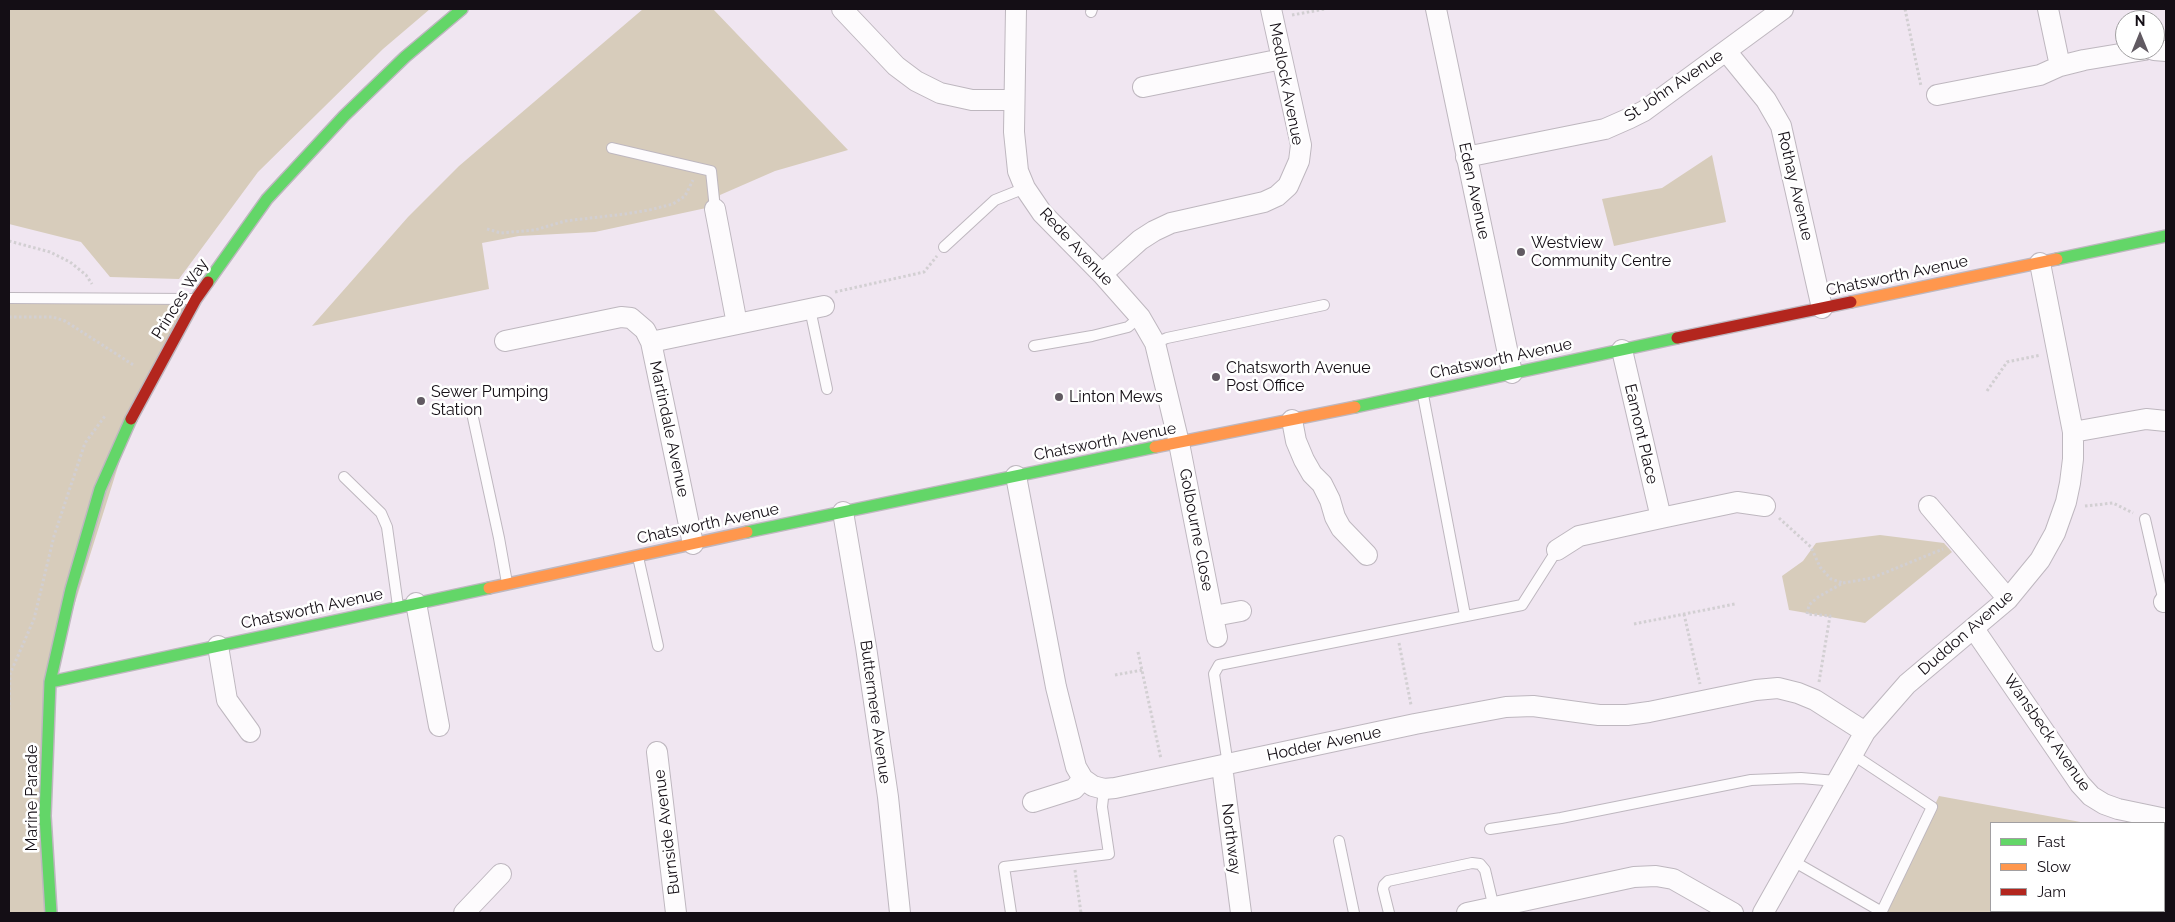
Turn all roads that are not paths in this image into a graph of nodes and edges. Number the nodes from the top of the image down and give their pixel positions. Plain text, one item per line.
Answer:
1 (462, 9) edge
2 (842, 9) edge
3 (1016, 9) edge
4 (1436, 9) edge
5 (1783, 9) edge
6 (2048, 9) edge
7 (1272, 14) edge
8 (1726, 51) junction
9 (2115, 56) edge
10 (1282, 59) junction
11 (2060, 66) junction
12 (1143, 87) dead end
13 (1937, 94) road end
14 (1014, 100) junction
15 (612, 148) dead end
16 (1466, 157) junction
17 (1025, 188) junction
18 (715, 208) joint
19 (2166, 236) edge
20 (944, 247) road end
21 (2040, 264) junction
22 (1102, 274) junction
23 (9, 298) edge
24 (196, 299) junction
25 (1324, 305) dead end
26 (817, 307) joint
27 (1822, 308) junction
28 (1140, 317) junction
29 (737, 324) junction
30 (505, 341) dead end
31 (652, 342) junction
32 (1155, 343) junction
33 (1034, 346) dead end
34 (1622, 350) junction
35 (1512, 372) junction
36 (827, 389) dead end
37 (1423, 393) junction
38 (472, 413) dead end
39 (1292, 420) junction
40 (2166, 421) edge
41 (2073, 432) junction
42 (1179, 443) junction
43 (1016, 476) junction
44 (344, 477) dead end
45 (1765, 506) road end
46 (1930, 506) dead end
47 (843, 512) junction
48 (1661, 518) junction
49 (2145, 518) road end
50 (693, 544) junction
51 (1557, 550) joint
52 (1367, 555) dead end
53 (638, 556) junction
54 (507, 584) junction
55 (2008, 599) junction
56 (2165, 602) edge
57 (407, 605) junction
58 (1241, 611) dead end
59 (1466, 615) junction
60 (1214, 616) junction
61 (1974, 630) junction
62 (1217, 637) dead end
63 (218, 646) junction
64 (658, 646) dead end
65 (50, 682) junction
66 (439, 726) dead end
67 (250, 732) dead end
68 (1865, 732) junction
69 (657, 752) dead end
70 (1852, 754) junction
71 (1225, 765) junction
72 (1083, 778) junction
73 (1836, 781) junction
74 (1104, 789) junction
75 (1033, 802) dead end
76 (2166, 818) edge
77 (1490, 829) dead end
78 (1339, 841) dead end
79 (1793, 861) junction
80 (501, 874) dead end
81 (1494, 908) junction
82 (1881, 912) edge
83 (51, 913) edge
84 (464, 913) edge
85 (676, 913) edge
86 (900, 913) edge
87 (1011, 913) edge
88 (1241, 913) edge
89 (1354, 913) edge
90 (1389, 913) edge
91 (1467, 913) edge
92 (1733, 913) edge
93 (1763, 913) edge

1 - 24 street, Princes Way
2 - 14 street
3 - 14 street, Rede Avenue
4 - 16 street, Eden Avenue
5 - 8 street, St John Avenue
6 - 11 street
7 - 10 street, Medlock Avenue
8 - 16 street, St John Avenue
8 - 27 street, Rothay Avenue
9 - 11 street
10 - 12 street
10 - 22 street, Medlock Avenue
11 - 13 street
14 - 17 street, Rede Avenue
15 - 18 lane
16 - 35 street, Eden Avenue
17 - 20 lane
17 - 22 street, Rede Avenue
18 - 29 street
19 - 21 street, Chatsworth Avenue
21 - 27 street, Chatsworth Avenue
21 - 41 street, Duddon Avenue
22 - 28 street, Rede Avenue
23 - 24 lane
24 - 65 street, Princes Way
25 - 32 lane
26 - 29 street, Martindale Avenue
26 - 36 lane
27 - 34 street, Chatsworth Avenue
28 - 32 street, Rede Avenue
28 - 33 lane
29 - 31 street, Martindale Avenue
30 - 31 street, Martindale Avenue
31 - 50 street, Martindale Avenue
32 - 42 street, Rede Avenue
34 - 35 street, Chatsworth Avenue
34 - 48 street, Eamont Place
35 - 37 street, Chatsworth Avenue
37 - 39 street, Chatsworth Avenue
37 - 59 lane
38 - 54 lane
39 - 42 street, Chatsworth Avenue
39 - 52 street
40 - 41 street
41 - 55 street, Duddon Avenue
42 - 43 street, Chatsworth Avenue
42 - 60 street, Golbourne Close
43 - 47 street, Chatsworth Avenue
43 - 72 street
44 - 57 lane
45 - 48 street
46 - 55 street
47 - 50 street, Chatsworth Avenue
47 - 86 street, Buttermere Avenue
48 - 51 street
49 - 56 lane
50 - 53 street, Chatsworth Avenue
51 - 59 lane
53 - 54 street, Chatsworth Avenue
53 - 64 lane
54 - 57 street, Chatsworth Avenue
55 - 61 street, Duddon Avenue
57 - 63 street, Chatsworth Avenue
57 - 66 street
58 - 60 street
59 - 71 lane
60 - 62 street, Golbourne Close
61 - 68 street, Duddon Avenue
61 - 76 street, Wansbeck Avenue
63 - 65 street, Chatsworth Avenue
63 - 67 street
65 - 83 street, Marine Parade
68 - 70 street, Duddon Avenue
68 - 71 street, Hodder Avenue
69 - 85 street, Burnside Avenue
70 - 73 street, Duddon Avenue
70 - 82 lane
71 - 74 street, Hodder Avenue
71 - 88 street, Northway
72 - 74 street
72 - 75 street
73 - 77 lane
73 - 79 street, Duddon Avenue
74 - 87 lane
78 - 89 lane
79 - 82 lane
79 - 93 street, Duddon Avenue
80 - 84 street
81 - 90 lane
81 - 91 street
81 - 92 street

